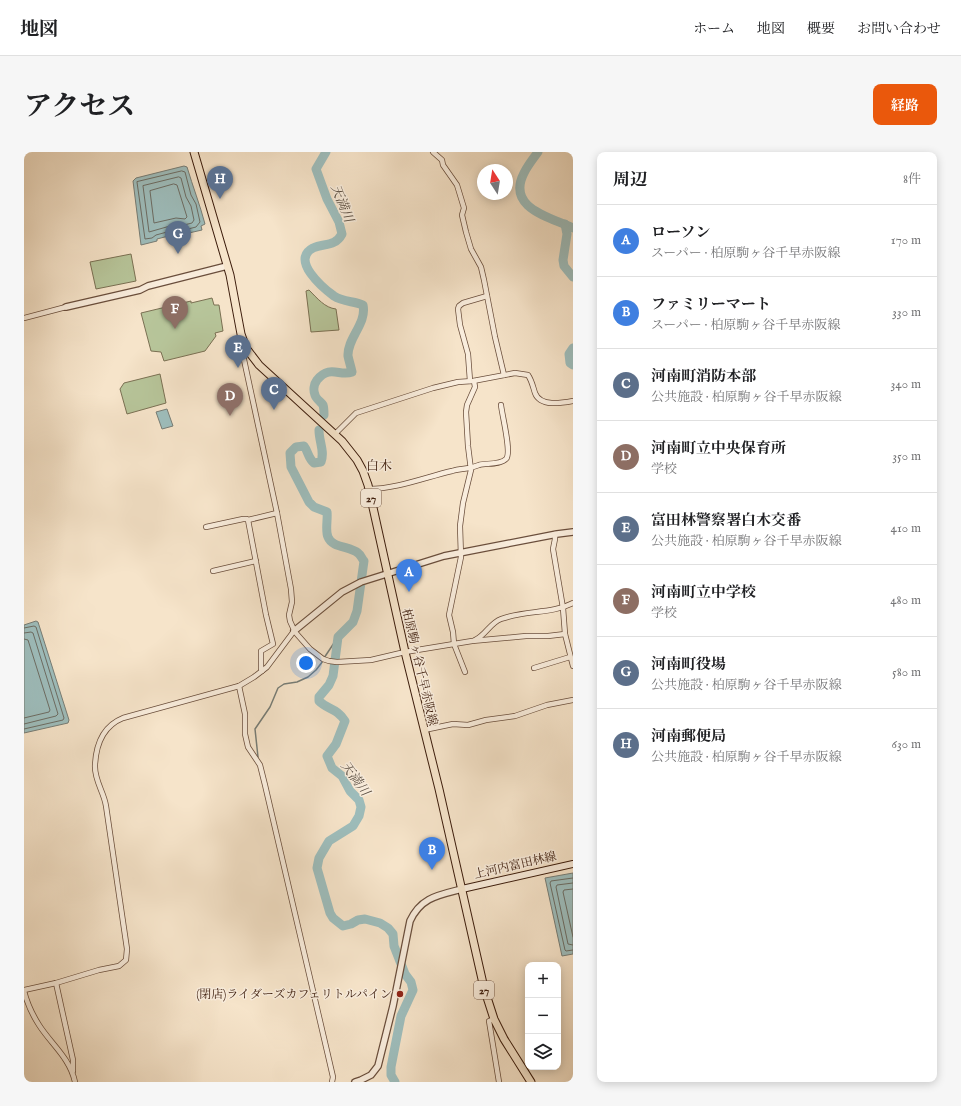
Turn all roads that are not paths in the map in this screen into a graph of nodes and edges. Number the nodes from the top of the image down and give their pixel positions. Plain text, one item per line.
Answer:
1 (194, 152) edge
2 (433, 152) edge
3 (227, 266) junction
4 (487, 296) junction
5 (66, 307) joint
6 (24, 318) edge
7 (247, 350) junction
8 (504, 375) junction
9 (472, 381) junction
10 (573, 401) edge
11 (502, 405) dead end
12 (335, 434) junction
13 (471, 468) junction
14 (368, 488) junction
15 (277, 513) junction
16 (248, 520) junction
17 (206, 527) dead end
18 (573, 532) edge
19 (555, 534) junction
20 (462, 553) junction
21 (256, 562) junction
22 (213, 571) dead end
23 (388, 574) junction
24 (573, 603) edge
25 (563, 608) junction
26 (294, 632) junction
27 (565, 634) junction
28 (472, 641) junction
29 (454, 644) junction
30 (405, 652) junction
31 (570, 657) junction
32 (573, 666) edge
33 (534, 668) dead end
34 (262, 671) junction
35 (465, 672) dead end
36 (238, 686) junction
37 (573, 700) edge
38 (424, 730) junction
39 (573, 864) edge
40 (462, 888) junction
41 (56, 983) junction
42 (24, 990) edge
43 (494, 1019) junction
44 (73, 1074) junction
45 (75, 1082) edge
46 (332, 1082) edge
47 (355, 1082) edge
48 (499, 1082) edge
49 (531, 1082) edge

1 - 3 main road, 柏原駒ヶ谷千早赤阪線 / 27
2 - 4 street
3 - 5 street
3 - 7 main road, 柏原駒ヶ谷千早赤阪線 / 27
4 - 8 street
4 - 9 street
5 - 6 street
7 - 12 main road, 柏原駒ヶ谷千早赤阪線 / 27
7 - 15 street
8 - 9 street
8 - 10 street
9 - 12 street
9 - 13 street
11 - 13 street
12 - 14 main road, 柏原駒ヶ谷千早赤阪線 / 27
13 - 14 street
13 - 20 street
14 - 23 main road, 柏原駒ヶ谷千早赤阪線 / 27
15 - 16 street
15 - 26 street
16 - 17 street
16 - 21 street
18 - 19 street
19 - 20 street
19 - 25 street
20 - 23 street
20 - 29 street
21 - 22 street
21 - 34 street
23 - 26 street
23 - 30 main road, 柏原駒ヶ谷千早赤阪線 / 27
24 - 25 street
25 - 27 street
25 - 28 street
26 - 30 street
26 - 34 street
27 - 28 street
27 - 31 street
28 - 29 street
29 - 30 street
29 - 35 street
30 - 38 main road, 柏原駒ヶ谷千早赤阪線 / 27
31 - 32 street
31 - 33 street
34 - 36 street
36 - 41 street
36 - 46 street
37 - 38 street
38 - 40 main road, 柏原駒ヶ谷千早赤阪線 / 27
39 - 40 main road, 上河内富田林線
40 - 43 main road, 柏原駒ヶ谷千早赤阪線 / 27
40 - 47 street
41 - 42 street
41 - 44 street
42 - 44 street
43 - 48 street
43 - 49 main road, 柏原駒ヶ谷千早赤阪線 / 27
44 - 45 street

